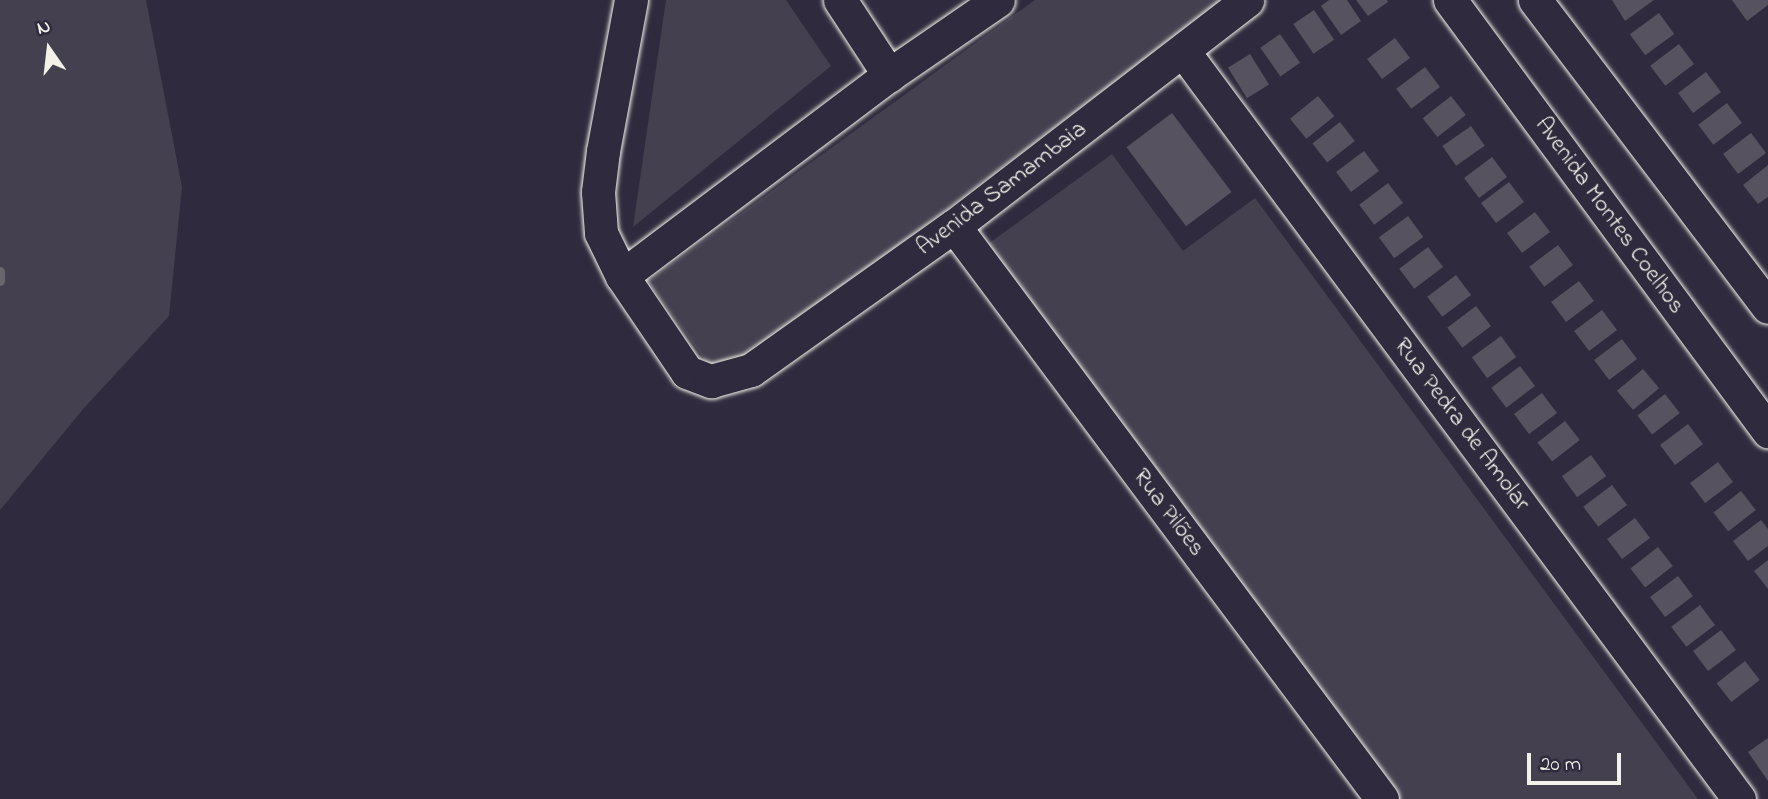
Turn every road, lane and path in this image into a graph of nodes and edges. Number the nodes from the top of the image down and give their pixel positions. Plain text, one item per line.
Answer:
1 (631, 0) edge
2 (840, 0) edge
3 (998, 0) edge
4 (1247, 0) edge
5 (1450, 0) edge
6 (1535, 0) edge
7 (1183, 51) junction
8 (889, 75) junction
9 (954, 226) junction
10 (622, 276) junction
11 (1768, 307) edge
12 (1768, 432) edge
13 (1382, 799) edge
14 (1739, 799) edge

1 - 10 street
2 - 8 street
3 - 8 street
4 - 7 street, Avenida Samambaia
5 - 12 street, Avenida Montes Coelhos
6 - 11 street
7 - 9 street, Avenida Samambaia
7 - 14 street, Rua Pedra de Amolar
8 - 10 street
9 - 10 street, Avenida Samambaia
9 - 13 street, Rua Pilões

